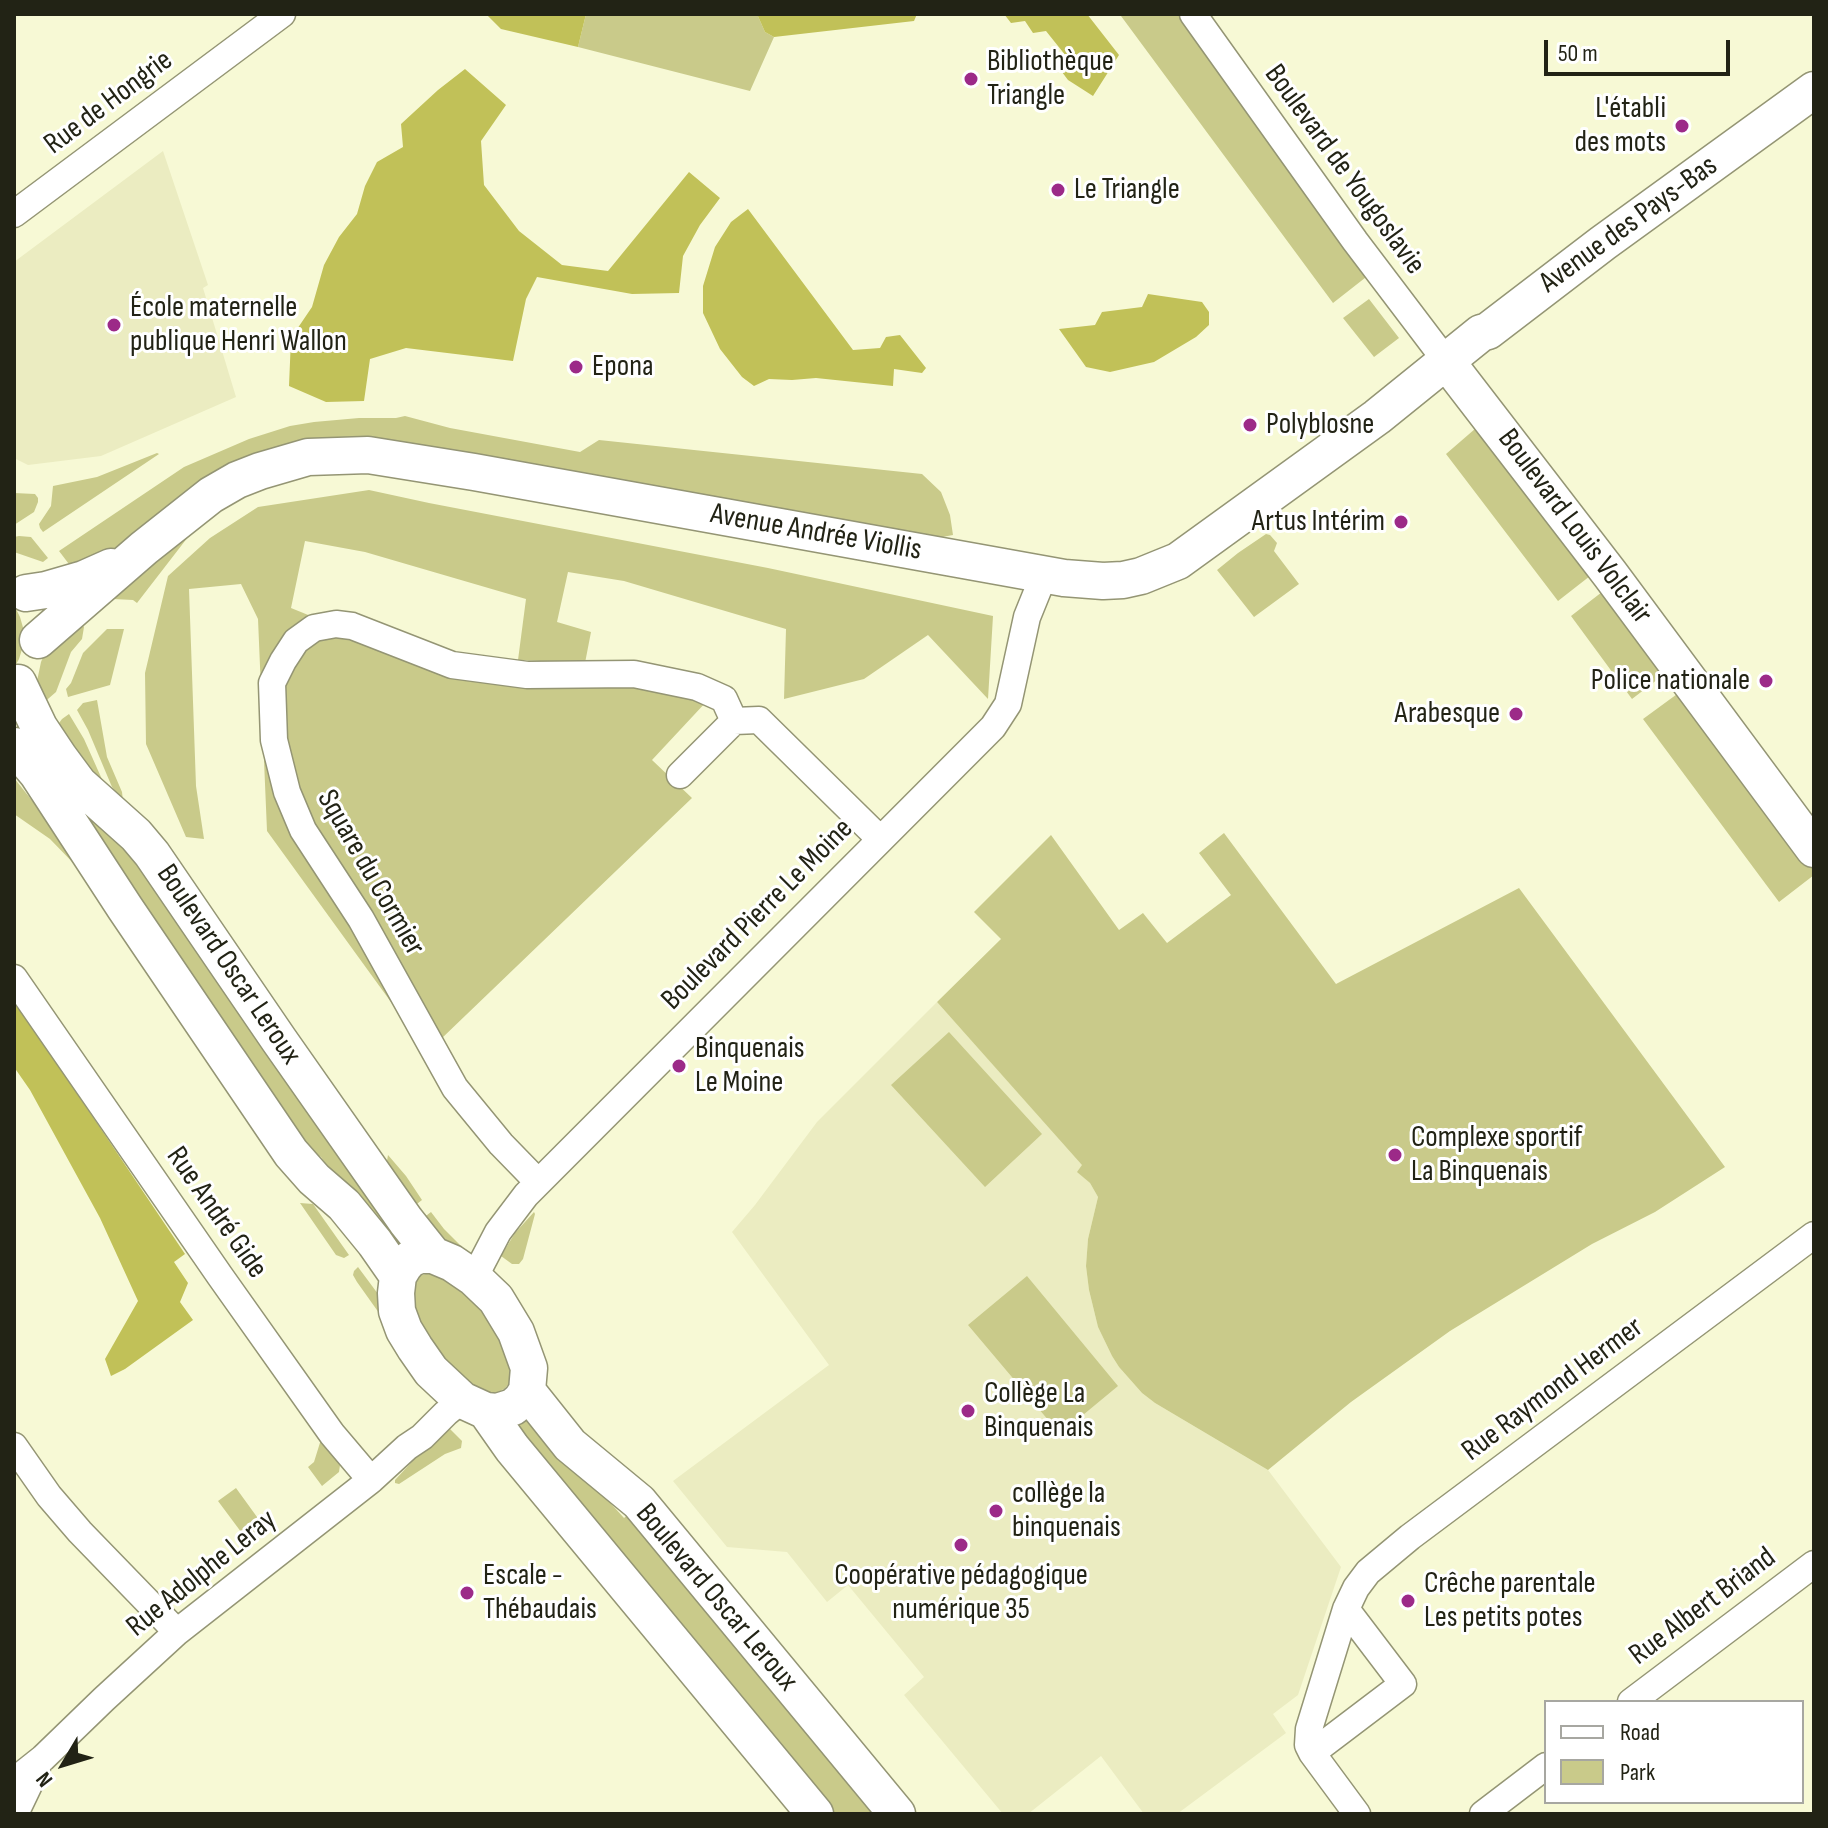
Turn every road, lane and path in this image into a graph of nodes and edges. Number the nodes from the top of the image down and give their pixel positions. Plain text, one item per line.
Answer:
1 (1193, 14) edge
2 (277, 15) edge
3 (1814, 90) edge
4 (14, 214) edge
5 (1446, 361) junction
6 (144, 548) junction
7 (1044, 575) junction
8 (20, 589) edge
9 (38, 640) junction
10 (16, 685) edge
11 (734, 721) junction
12 (14, 746) edge
13 (680, 775) dead end
14 (880, 839) junction
15 (1814, 849) edge
16 (14, 978) edge
17 (538, 1182) junction
18 (1814, 1235) edge
19 (433, 1255) junction
20 (398, 1276) junction
21 (474, 1278) junction
22 (431, 1371) junction
23 (527, 1391) junction
24 (474, 1405) junction
25 (14, 1446) edge
26 (407, 1447) junction
27 (371, 1480) junction
28 (1814, 1564) edge
29 (1346, 1609) junction
30 (177, 1632) junction
31 (1634, 1700) edge
32 (1312, 1753) junction
33 (43, 1758) junction
34 (1544, 1768) edge
35 (14, 1781) edge
36 (15, 1814) edge
37 (815, 1814) edge
38 (897, 1814) edge
39 (1357, 1814) edge
40 (1483, 1814) edge

1 - 5 street, Boulevard de Yougoslavie
2 - 4 street, Rue de Hongrie
3 - 5 main road, Avenue des Pays-Bas
5 - 7 main road, Avenue Andrée Viollis
5 - 15 main road, Boulevard Louis Volclair
6 - 7 main road, Avenue Andrée Viollis
6 - 8 main road, Avenue Andrée Viollis
6 - 9 main road, Avenue Andrée Viollis
7 - 14 street, Boulevard Pierre Le Moine
8 - 9 main road
9 - 10 main road
10 - 19 main road, Boulevard Oscar Leroux
11 - 13 street
11 - 14 street
11 - 17 street, Square du Cormier
12 - 20 main road, Boulevard Oscar Leroux
14 - 17 street, Boulevard Pierre Le Moine
16 - 27 street, Rue André Gide
17 - 21 street, Boulevard Pierre Le Moine
18 - 29 street, Rue Raymond Hermer
19 - 20 main road
19 - 21 main road
20 - 22 main road, Boulevard Oscar Leroux
21 - 23 main road
22 - 24 main road, Boulevard Oscar Leroux
22 - 26 street, Rue Adolphe Leray
23 - 24 main road
23 - 38 main road, Boulevard Oscar Leroux
24 - 26 street, Rue Adolphe Leray
24 - 37 main road, Boulevard Oscar Leroux
25 - 30 street
26 - 27 street, Rue Adolphe Leray
27 - 30 street, Rue Adolphe Leray
28 - 31 street, Rue Albert Briand
29 - 32 street, Rue Raymond Hermer
29 - 32 street
30 - 33 street, Rue Adolphe Leray
32 - 39 street
33 - 35 street, Rue Adolphe Leray
33 - 36 street, Rue Adolphe Leray
34 - 40 street

